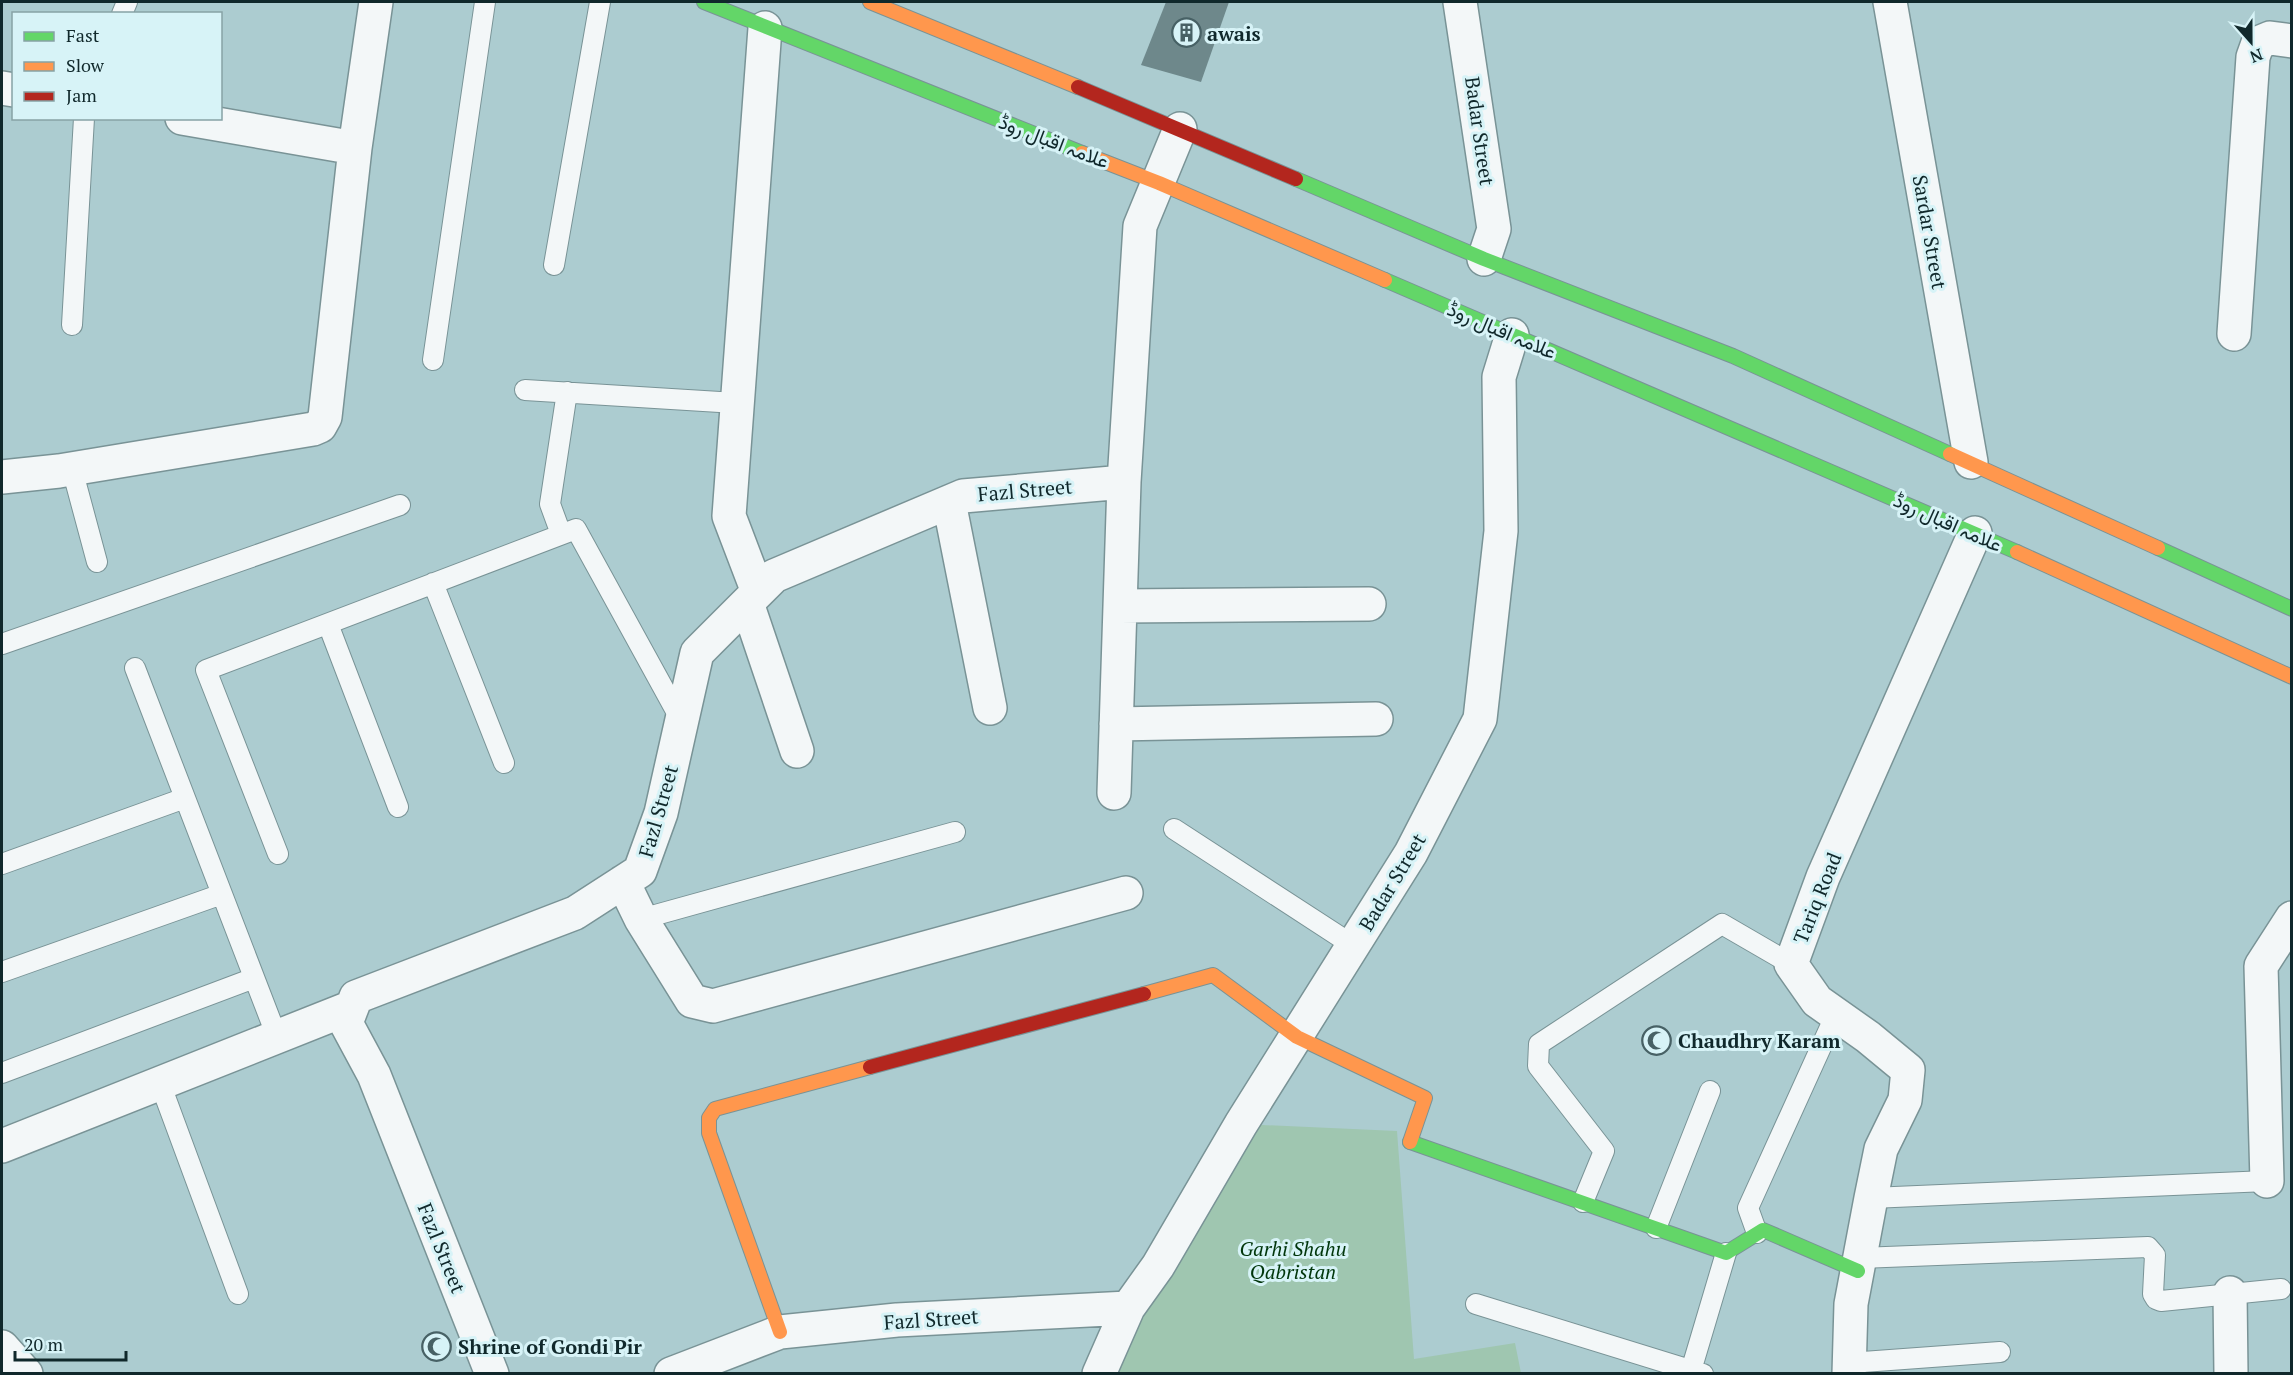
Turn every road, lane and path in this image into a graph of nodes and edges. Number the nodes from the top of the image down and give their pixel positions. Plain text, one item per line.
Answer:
1 (376, 2) edge
2 (485, 2) edge
3 (600, 2) edge
4 (704, 2) edge
5 (870, 2) edge
6 (1460, 2) edge
7 (1890, 2) edge
8 (765, 28) junction
9 (2292, 41) edge
10 (84, 120) edge
11 (194, 120) edge
12 (1180, 129) junction
13 (355, 147) junction
14 (1159, 183) junction
15 (1484, 259) junction
16 (554, 265) dead end
17 (72, 325) dead end
18 (2234, 334) dead end
19 (1512, 335) junction
20 (433, 360) dead end
21 (525, 390) dead end
22 (567, 392) junction
23 (736, 403) junction
24 (1971, 462) junction
25 (72, 469) junction
26 (2, 477) edge
27 (1124, 482) junction
28 (949, 502) junction
29 (400, 505) dead end
30 (1975, 533) junction
31 (561, 534) junction
32 (97, 562) dead end
33 (433, 583) junction
34 (752, 598) junction
35 (1369, 604) dead end
36 (1120, 606) junction
37 (2292, 609) edge
38 (328, 624) junction
39 (2, 644) edge
40 (135, 668) dead end
41 (2292, 677) edge
42 (990, 708) dead end
43 (1376, 719) dead end
44 (682, 722) junction
45 (1116, 724) junction
46 (797, 751) dead end
47 (504, 763) dead end
48 (1114, 793) dead end
49 (185, 798) junction
50 (398, 807) dead end
51 (1174, 829) dead end
52 (955, 832) dead end
53 (278, 854) dead end
54 (2, 864) edge
55 (623, 882) junction
56 (1126, 893) dead end
57 (222, 894) junction
58 (2292, 918) edge
59 (641, 919) junction
60 (1353, 946) junction
61 (1791, 964) junction
62 (2, 972) edge
63 (254, 978) junction
64 (352, 1007) junction
65 (1836, 1014) junction
66 (1297, 1036) junction
67 (277, 1037) junction
68 (2, 1073) edge
69 (160, 1083) junction
70 (1710, 1091) dead end
71 (2, 1146) edge
72 (2267, 1180) joint
73 (1871, 1198) junction
74 (1583, 1202) junction
75 (1656, 1228) junction
76 (1757, 1233) junction
77 (1726, 1253) junction
78 (1859, 1265) junction
79 (2281, 1289) dead end
80 (2230, 1293) junction
81 (238, 1294) dead end
82 (1476, 1304) dead end
83 (1128, 1308) junction
84 (780, 1332) junction
85 (2, 1347) edge
86 (2000, 1352) dead end
87 (1849, 1368) edge
88 (1694, 1372) edge
89 (26, 1374) edge
90 (492, 1374) edge
91 (671, 1374) edge
92 (1099, 1374) edge
93 (2231, 1374) edge

1 - 13 street
2 - 20 lane
3 - 16 lane
4 - 8 main road, علامہ اقبال روڈ
5 - 12 main road
6 - 15 street, Badar Street
7 - 24 street, Sardar Street
8 - 14 main road, علامہ اقبال روڈ
8 - 23 street
9 - 18 street
10 - 17 lane
11 - 13 street
12 - 14 street
12 - 15 main road
13 - 25 street
14 - 19 main road, علامہ اقبال روڈ
14 - 27 street
15 - 24 main road
19 - 30 main road, علامہ اقبال روڈ
19 - 60 street, Badar Street
21 - 22 lane
22 - 23 lane
22 - 31 lane
23 - 34 street
24 - 37 main road
25 - 26 street
25 - 32 lane
27 - 28 street, Fazl Street
27 - 36 street
28 - 34 street, Fazl Street
28 - 42 street
29 - 39 lane
30 - 41 main road, علامہ اقبال روڈ
30 - 61 street, Tariq Road
31 - 33 lane
31 - 44 lane
33 - 38 lane
33 - 47 lane
34 - 44 street, Fazl Street
34 - 46 street
35 - 36 street
36 - 45 street
38 - 50 lane
38 - 53 lane
40 - 49 lane
43 - 45 street
44 - 55 street, Fazl Street
45 - 48 street
49 - 54 lane
49 - 57 lane
51 - 60 lane
52 - 59 lane
55 - 59 street
55 - 64 street, Fazl Street
56 - 59 street
57 - 62 lane
57 - 63 lane
58 - 72 street
60 - 66 street, Badar Street
61 - 65 street, Tariq Road
61 - 74 lane
63 - 67 lane
63 - 68 lane
64 - 67 street
64 - 90 street, Fazl Street
65 - 73 street, Tariq Road
65 - 76 lane
66 - 74 main road
66 - 83 street, Badar Street
66 - 84 main road
67 - 69 street
69 - 71 street
69 - 81 lane
70 - 75 lane
72 - 73 lane
73 - 78 street, Tariq Road
74 - 75 main road
75 - 77 main road
76 - 77 main road
76 - 78 main road
77 - 88 lane
78 - 80 lane
78 - 87 street, Tariq Road
79 - 80 lane
80 - 93 street
82 - 88 lane
83 - 84 street, Fazl Street
83 - 92 street, Badar Street
84 - 91 street, Fazl Street
85 - 89 street
86 - 87 lane

